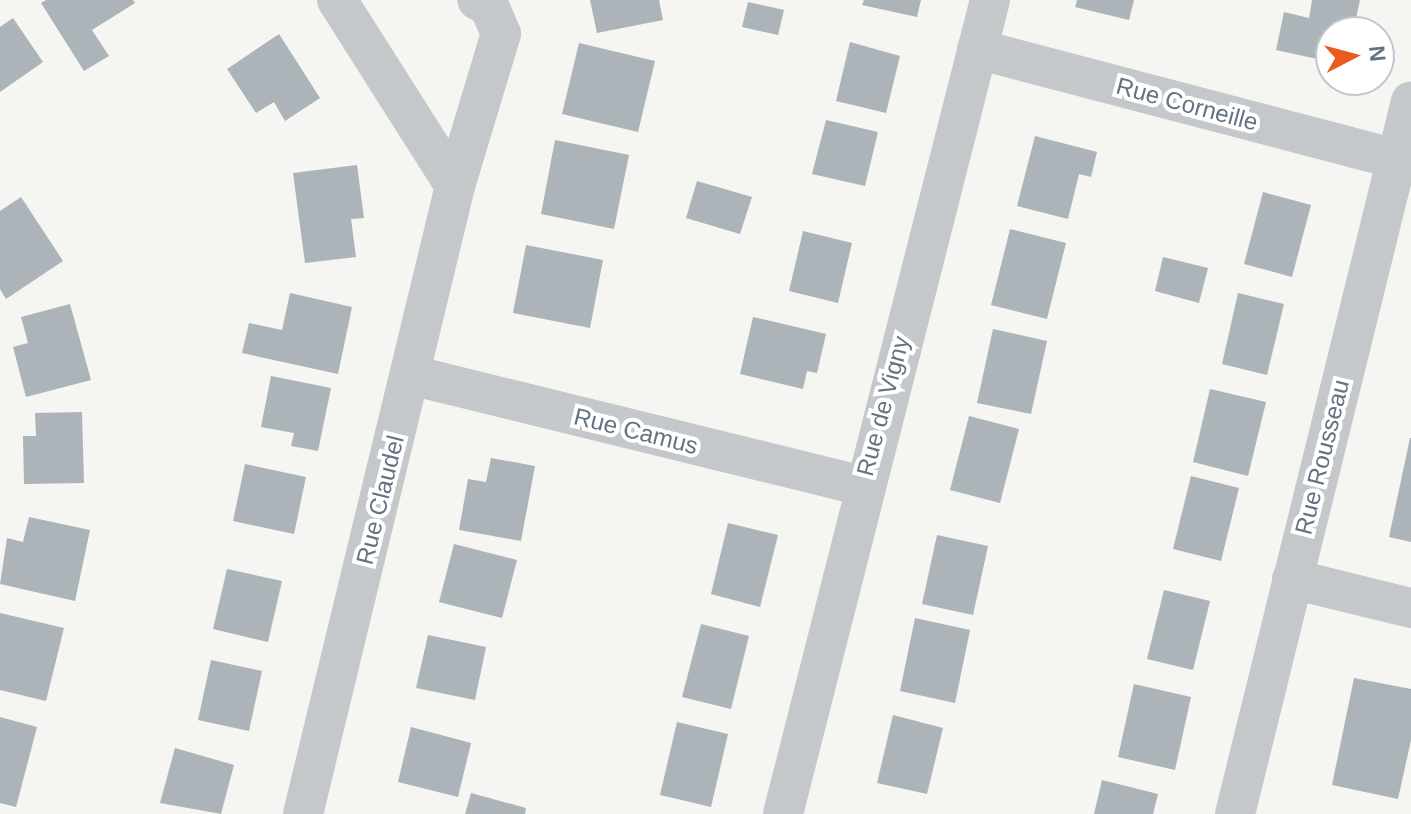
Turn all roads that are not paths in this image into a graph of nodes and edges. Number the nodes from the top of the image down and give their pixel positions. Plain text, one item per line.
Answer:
1 (337, 0) edge
2 (477, 0) edge
3 (990, 0) edge
4 (977, 49) junction
5 (1411, 101) edge
6 (1396, 159) junction
7 (455, 186) junction
8 (411, 375) junction
9 (862, 486) junction
10 (1292, 579) junction
11 (1411, 608) edge
12 (303, 814) edge
13 (783, 814) edge
14 (1235, 814) edge

1 - 7 street
2 - 7 street, Rue Claudel
3 - 4 street, Rue de Vigny
4 - 6 street, Rue Corneille
4 - 9 street, Rue de Vigny
5 - 6 street, Rue Rousseau
6 - 10 street, Rue Rousseau
7 - 8 street, Rue Claudel
8 - 9 street, Rue Camus
8 - 12 street, Rue Claudel
9 - 13 street, Rue de Vigny
10 - 11 street
10 - 14 street, Rue Rousseau

